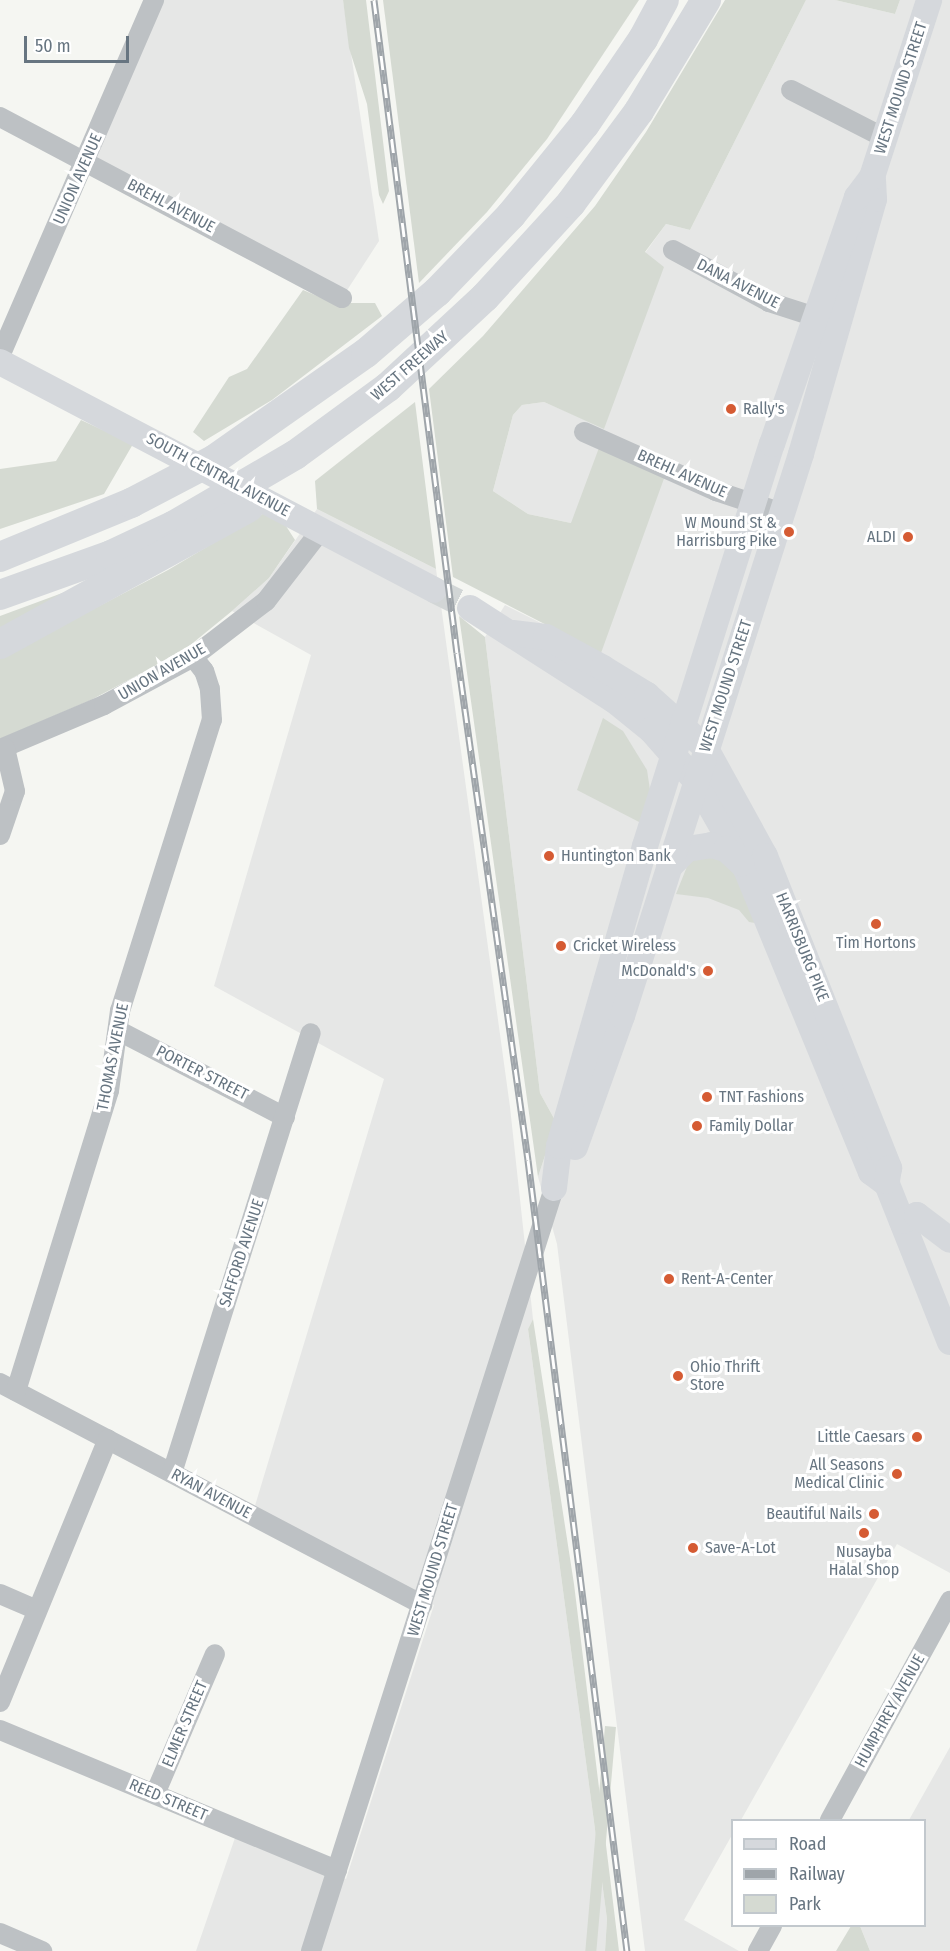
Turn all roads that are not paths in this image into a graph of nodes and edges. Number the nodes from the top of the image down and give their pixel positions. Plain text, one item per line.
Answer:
1 (154, 0) edge
2 (664, 0) edge
3 (706, 0) edge
4 (929, 0) edge
5 (791, 90) dead end
6 (0, 117) edge
7 (885, 138) junction
8 (86, 161) junction
9 (673, 250) dead end
10 (342, 298) dead end
11 (827, 321) junction
12 (0, 356) edge
13 (0, 362) edge
14 (584, 432) dead end
15 (753, 504) junction
16 (782, 513) junction
17 (321, 530) junction
18 (184, 533) junction
19 (0, 557) edge
20 (434, 590) tunnel mouth
21 (0, 595) edge
22 (470, 608) tunnel mouth
23 (513, 633) junction
24 (0, 644) edge
25 (193, 657) junction
26 (683, 726) junction
27 (705, 747) junction
28 (2, 748) edge
29 (674, 757) junction
30 (696, 781) junction
31 (0, 835) edge
32 (669, 867) junction
33 (746, 870) junction
34 (119, 1032) junction
35 (310, 1033) dead end
36 (285, 1117) junction
37 (886, 1184) junction
38 (554, 1188) junction
39 (902, 1221) junction
40 (950, 1240) edge
41 (950, 1342) edge
42 (8, 1387) edge
43 (108, 1440) junction
44 (172, 1473) junction
45 (0, 1594) edge
46 (950, 1601) edge
47 (422, 1605) junction
48 (37, 1610) junction
49 (215, 1654) dead end
50 (0, 1702) edge
51 (0, 1730) edge
52 (155, 1794) junction
53 (831, 1819) edge
54 (337, 1870) junction
55 (771, 1927) edge
56 (0, 1933) edge
57 (42, 1951) edge
58 (311, 1951) edge
59 (758, 1951) edge

1 - 8 street, UNION AVENUE
2 - 19 highway
3 - 18 highway, WEST FREEWAY
4 - 7 main road, WEST MOUND STREET
5 - 7 street
6 - 8 street, BREHL AVENUE
7 - 11 main road, WEST MOUND STREET
8 - 10 street, BREHL AVENUE
8 - 12 street, UNION AVENUE
9 - 11 street, DANA AVENUE
11 - 15 main road, WEST MOUND STREET
11 - 16 main road, WEST MOUND STREET
13 - 17 main road, SOUTH CENTRAL AVENUE
14 - 15 street, BREHL AVENUE
15 - 16 street, BREHL AVENUE
15 - 26 main road, WEST MOUND STREET
16 - 27 main road, WEST MOUND STREET
17 - 20 main road, SOUTH CENTRAL AVENUE
17 - 25 street, UNION AVENUE
18 - 21 highway, WEST FREEWAY
18 - 24 highway
22 - 23 main road
23 - 26 main road
23 - 29 main road
25 - 28 street, UNION AVENUE
25 - 34 street, THOMAS AVENUE
26 - 27 main road, HARRISBURG PIKE
26 - 29 main road, WEST MOUND STREET
27 - 30 main road, WEST MOUND STREET
27 - 37 main road, HARRISBURG PIKE
28 - 31 street
29 - 30 main road, HARRISBURG PIKE
29 - 38 main road, WEST MOUND STREET
30 - 32 main road, WEST MOUND STREET
30 - 33 main road, HARRISBURG PIKE
32 - 33 main road
32 - 38 main road, WEST MOUND STREET
33 - 37 main road, HARRISBURG PIKE
34 - 36 street, PORTER STREET
34 - 42 street, THOMAS AVENUE
35 - 36 street, SAFFORD AVENUE
36 - 44 street, SAFFORD AVENUE
37 - 39 main road, HARRISBURG PIKE
38 - 47 street, WEST MOUND STREET
39 - 40 main road
39 - 41 main road, HARRISBURG PIKE
42 - 43 street, RYAN AVENUE
43 - 44 street, RYAN AVENUE
43 - 48 street
44 - 47 street, RYAN AVENUE
45 - 48 street
46 - 53 street, HUMPHREY AVENUE
47 - 54 street, WEST MOUND STREET
48 - 50 street
49 - 52 street, ELMER STREET
51 - 52 street, REED STREET
52 - 54 street, REED STREET
54 - 58 street, WEST MOUND STREET
55 - 59 street
56 - 57 street

